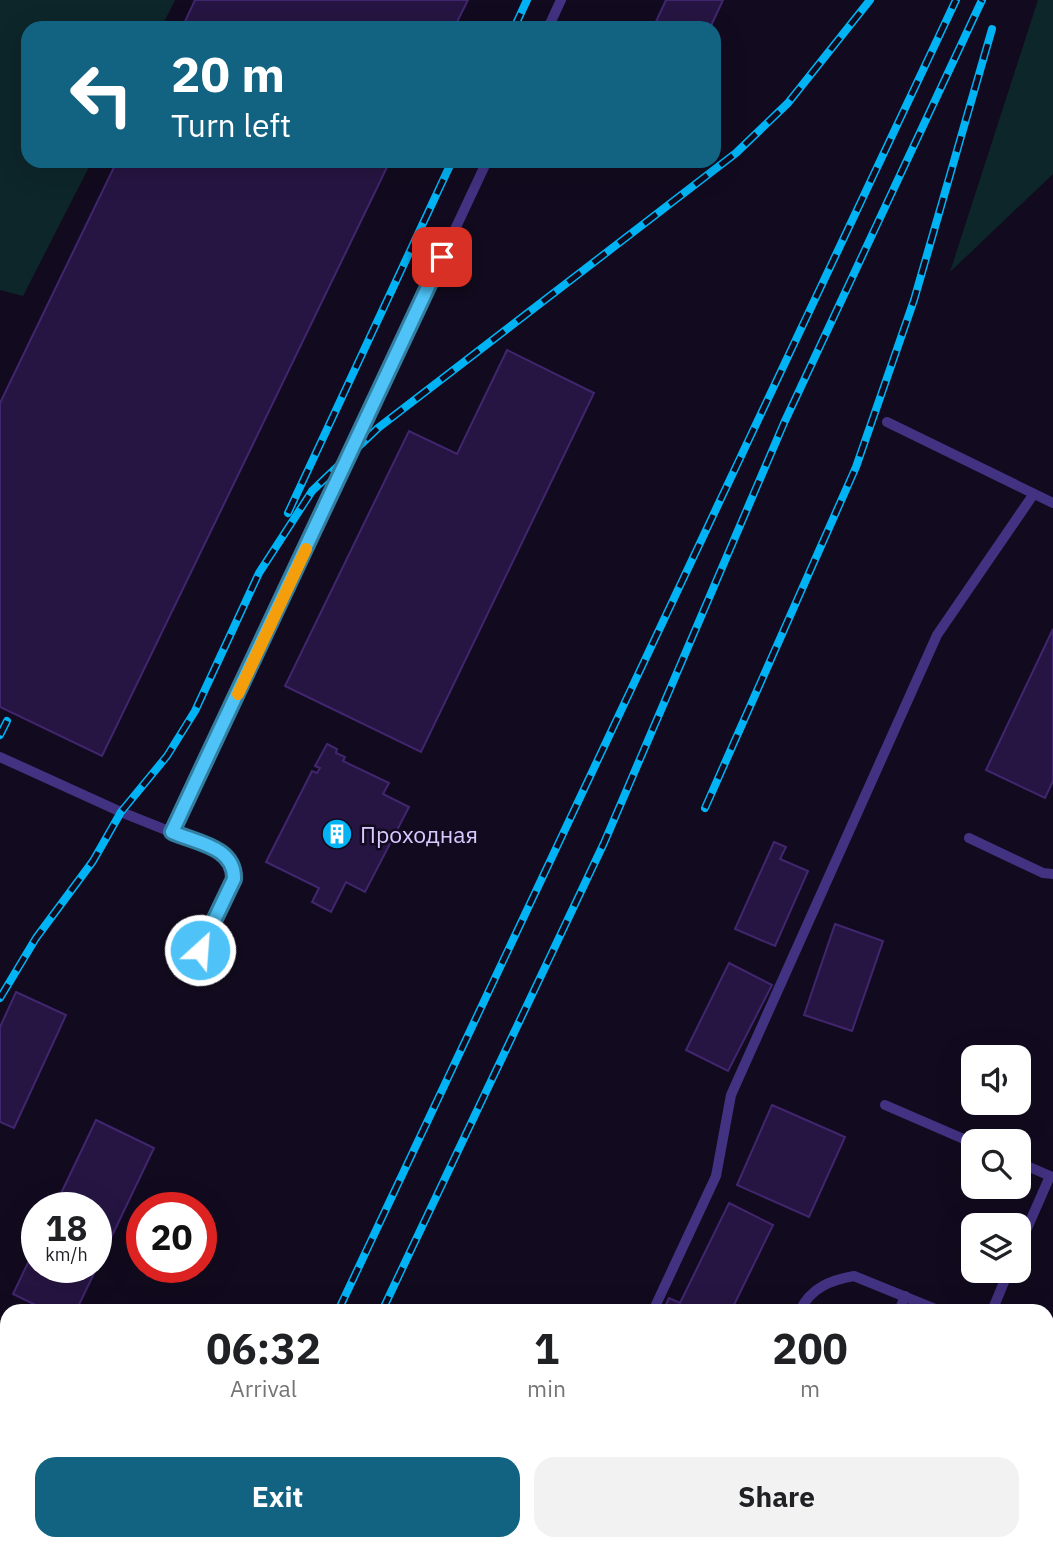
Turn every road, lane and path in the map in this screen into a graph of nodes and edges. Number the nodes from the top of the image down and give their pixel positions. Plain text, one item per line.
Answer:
1 (561, 0) edge
2 (551, 21) edge
3 (483, 168) edge
4 (887, 422) dead end
5 (1032, 495) junction
6 (1053, 503) edge
7 (0, 757) edge
8 (172, 832) junction
9 (969, 838) dead end
10 (1053, 874) edge
11 (189, 973) dead end
12 (885, 1105) dead end
13 (961, 1138) edge
14 (1031, 1168) edge
15 (1051, 1176) edge
16 (1031, 1220) edge
17 (1004, 1283) edge
18 (905, 1296) junction
19 (656, 1304) edge
20 (804, 1304) edge
21 (901, 1304) edge
22 (924, 1304) edge
23 (995, 1304) edge

1 - 2 lane
3 - 8 lane
4 - 5 lane
5 - 6 lane
5 - 19 lane
7 - 8 lane
8 - 11 lane
9 - 10 lane
12 - 13 lane
14 - 15 lane
15 - 16 lane
17 - 23 lane
18 - 20 lane
18 - 21 lane
18 - 22 lane

